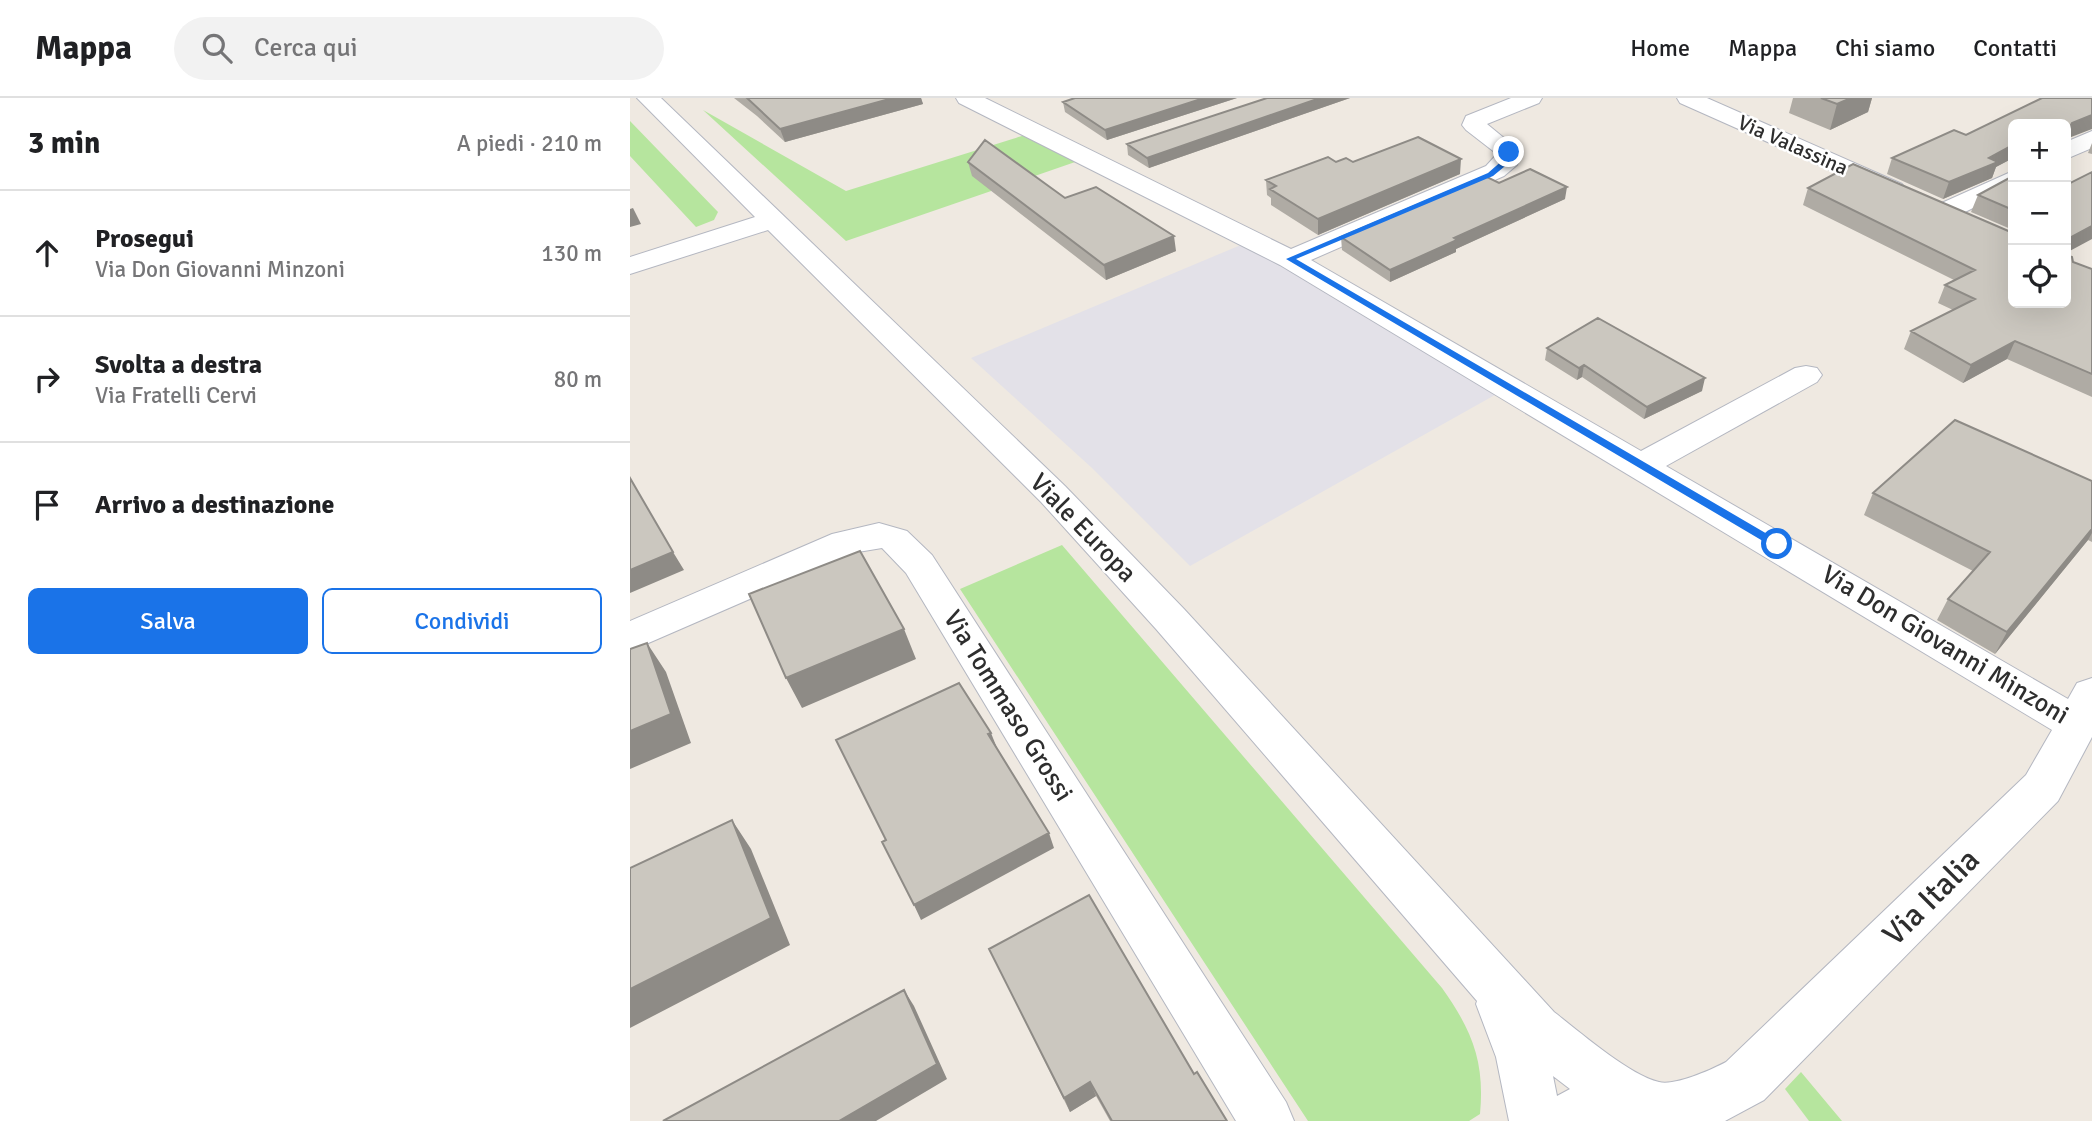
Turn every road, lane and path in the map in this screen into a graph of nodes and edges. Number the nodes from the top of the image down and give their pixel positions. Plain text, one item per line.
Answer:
1 (967, 98) edge
2 (1531, 98) edge
3 (1688, 98) edge
4 (645, 100) edge
5 (2092, 138) edge
6 (1122, 146) dead end
7 (2071, 149) edge
8 (1090, 157) junction
9 (2008, 181) edge
10 (773, 220) junction
11 (1290, 259) junction
12 (630, 266) edge
13 (1806, 375) dead end
14 (1642, 465) junction
15 (630, 637) edge
16 (2085, 709) edge
17 (1492, 983) junction
18 (1739, 1101) edge
19 (1663, 1111) edge
20 (1267, 1121) edge
21 (1536, 1121) edge
22 (1567, 1121) edge

1 - 8 street, Via Don Giovanni Minzoni
2 - 11 street
3 - 9 street, Via Valassina
4 - 10 street, Viale Europa
5 - 7 street
6 - 8 street
8 - 11 street, Via Don Giovanni Minzoni
10 - 12 street
10 - 17 street, Viale Europa
11 - 14 street, Via Don Giovanni Minzoni
13 - 14 street
14 - 16 street, Via Don Giovanni Minzoni
15 - 20 street, Via Tommaso Grossi
16 - 18 street, Via Italia
17 - 19 street, Viale Europa
17 - 21 street, Viale Europa
18 - 19 street, Via Italia
19 - 22 street, Via Italia

